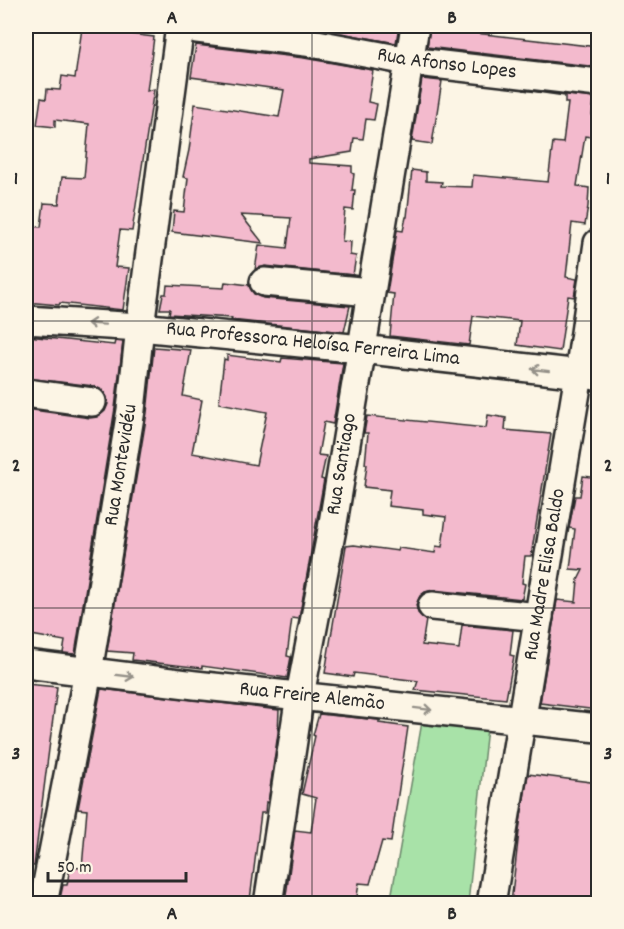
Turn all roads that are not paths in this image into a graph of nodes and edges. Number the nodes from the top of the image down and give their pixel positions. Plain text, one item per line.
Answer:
1 (180, 26) edge
2 (189, 26) edge
3 (415, 26) edge
4 (408, 61) junction
5 (598, 83) edge
6 (598, 243) edge
7 (264, 282) dead end
8 (370, 292) junction
9 (26, 320) edge
10 (140, 327) junction
11 (361, 349) junction
12 (589, 375) edge
13 (26, 393) edge
14 (92, 402) dead end
15 (432, 606) dead end
16 (539, 618) junction
17 (26, 664) edge
18 (88, 672) junction
19 (300, 695) junction
20 (522, 720) junction
21 (598, 728) edge
22 (44, 903) edge
23 (268, 903) edge
24 (491, 903) edge

1 - 10 street, Rua Montevidéu
2 - 4 street, Rua Afonso Lopes
3 - 4 street, Rua Santiago
4 - 5 street, Rua Afonso Lopes
4 - 8 street, Rua Santiago
6 - 12 street, Rua Madre Elisa Baldo
7 - 8 street
8 - 11 street, Rua Santiago
10 -> 9 street, Rua Professora Heloísa Ferreira Lima
10 - 11 street, Rua Professora Heloísa Ferreira Lima
10 - 18 street, Rua Montevidéu
12 -> 11 street, Rua Professora Heloísa Ferreira Lima
11 - 19 street, Rua Santiago
12 - 16 street, Rua Madre Elisa Baldo
13 - 14 street
15 - 16 street
16 - 20 street, Rua Madre Elisa Baldo
17 - 18 street, Rua Freire Alemão
18 -> 19 street, Rua Freire Alemão
18 - 22 street, Rua Montevidéu
19 -> 20 street, Rua Freire Alemão
19 - 23 street, Rua Santiago
20 - 21 street, Rua Freire Alemão
20 - 24 street, Rua Madre Elisa Baldo

